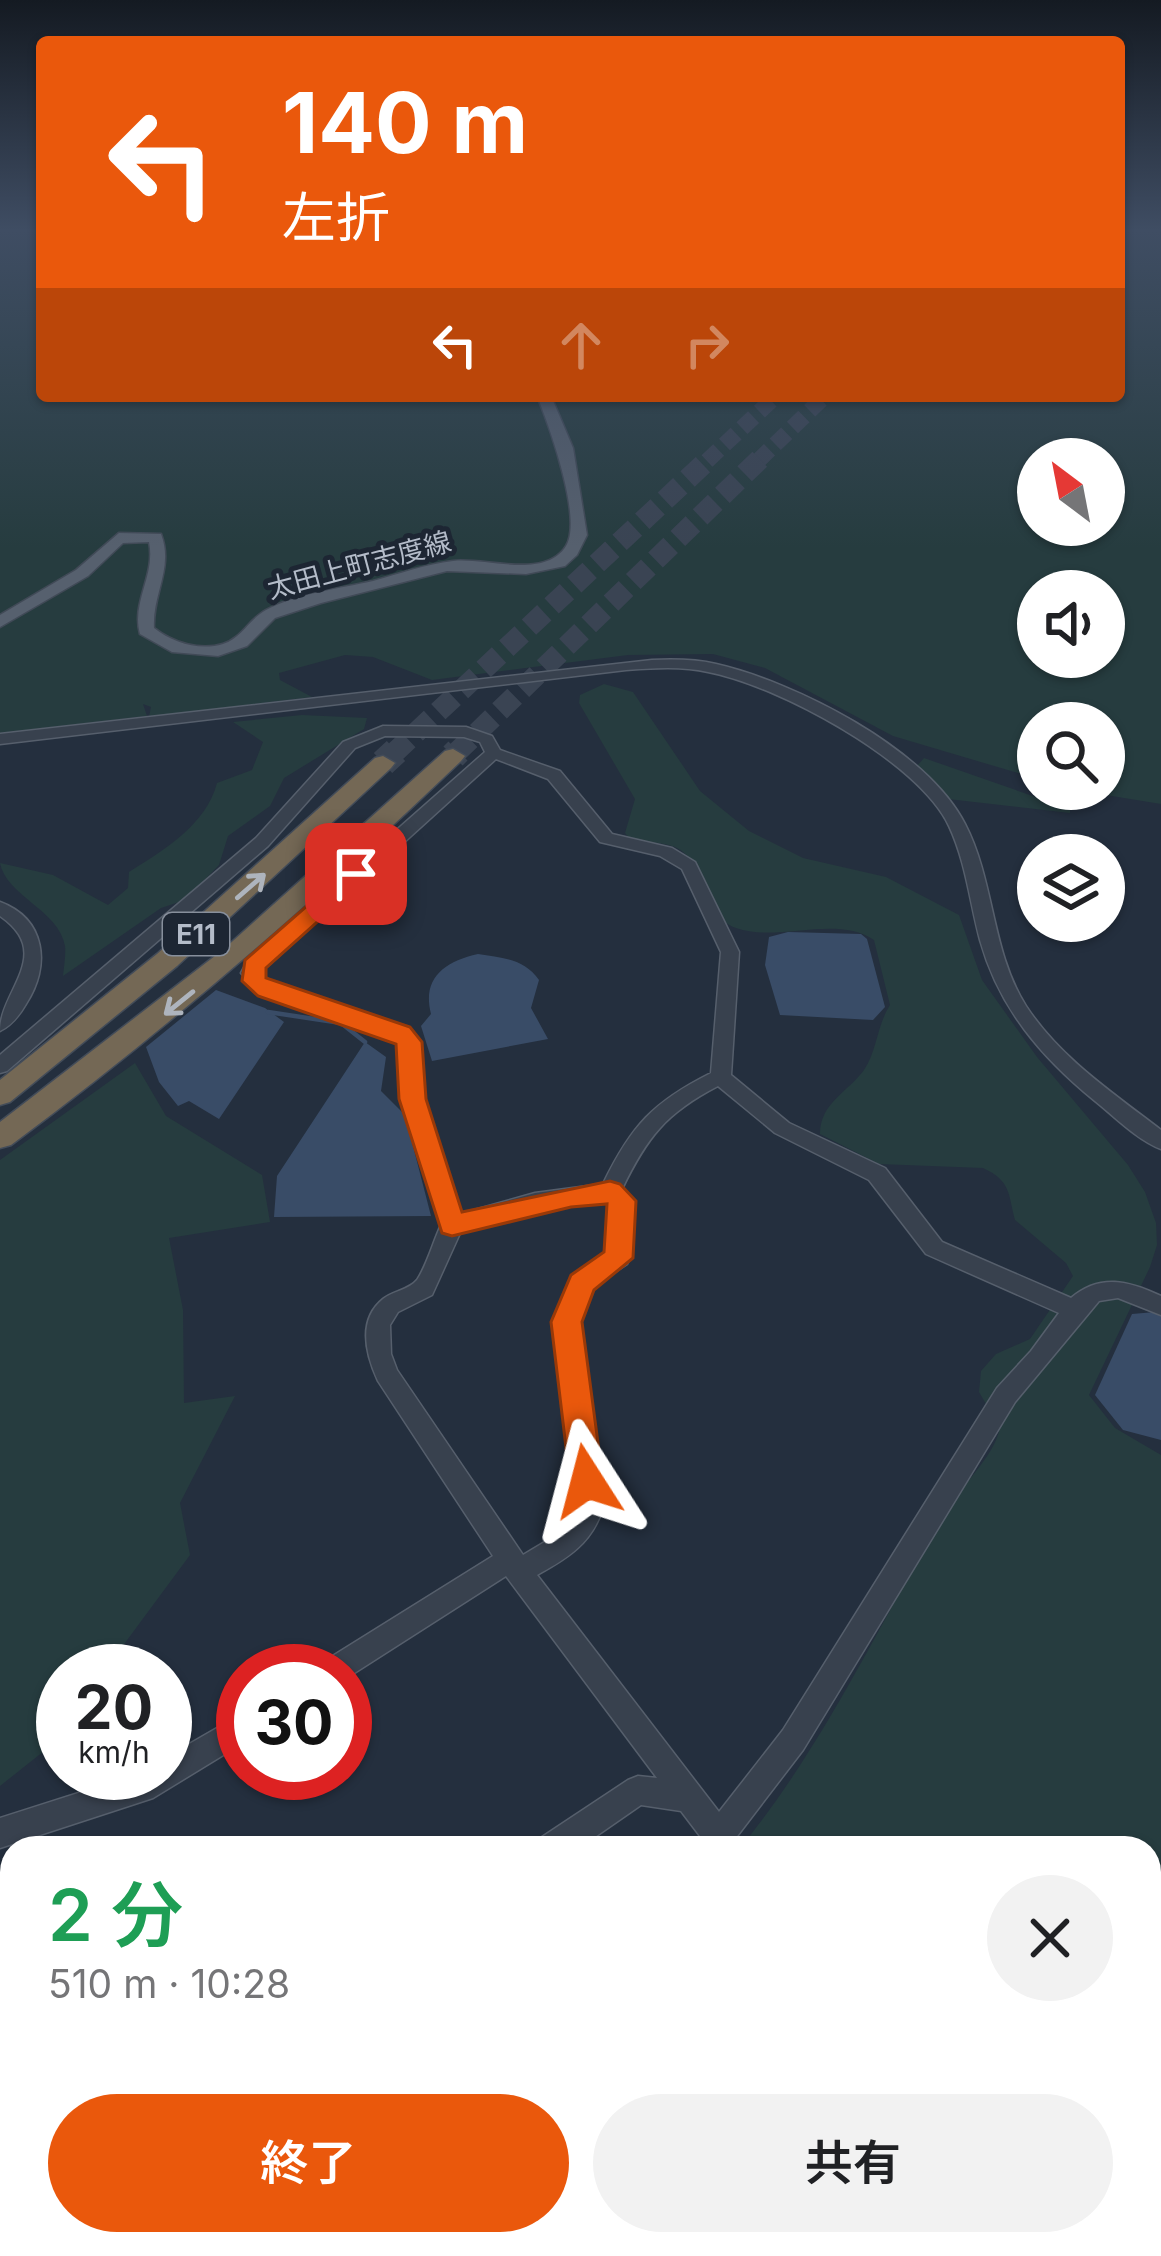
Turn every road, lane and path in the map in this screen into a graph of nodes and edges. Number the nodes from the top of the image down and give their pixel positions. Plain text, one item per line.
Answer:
1 (547, 402) edge
2 (0, 622) edge
3 (0, 740) edge
4 (494, 753) junction
5 (453, 756) tunnel mouth
6 (383, 763) tunnel mouth
7 (0, 908) edge
8 (0, 1024) edge
9 (0, 1066) edge
10 (721, 1076) junction
11 (0, 1095) edge
12 (0, 1137) edge
13 (1161, 1141) edge
14 (610, 1191) junction
15 (452, 1225) junction
16 (1161, 1306) edge
17 (1071, 1308) junction
18 (514, 1565) junction
19 (372, 1648) edge
20 (216, 1743) edge
21 (688, 1797) junction
22 (0, 1834) edge
23 (571, 1836) edge
24 (710, 1836) edge
25 (717, 1836) edge

1 - 2 main road, 太田上町志度線
3 - 13 street
4 - 9 street
4 - 10 street
4 - 15 street
5 -> 12 highway, E11
11 -> 6 highway, E11
7 - 8 street
10 - 14 street
10 - 17 street
14 - 15 street
14 - 18 street
15 - 18 street
16 - 17 street
17 - 25 street
18 - 19 street
18 - 21 street
20 - 22 street
21 - 23 street
21 - 24 street

